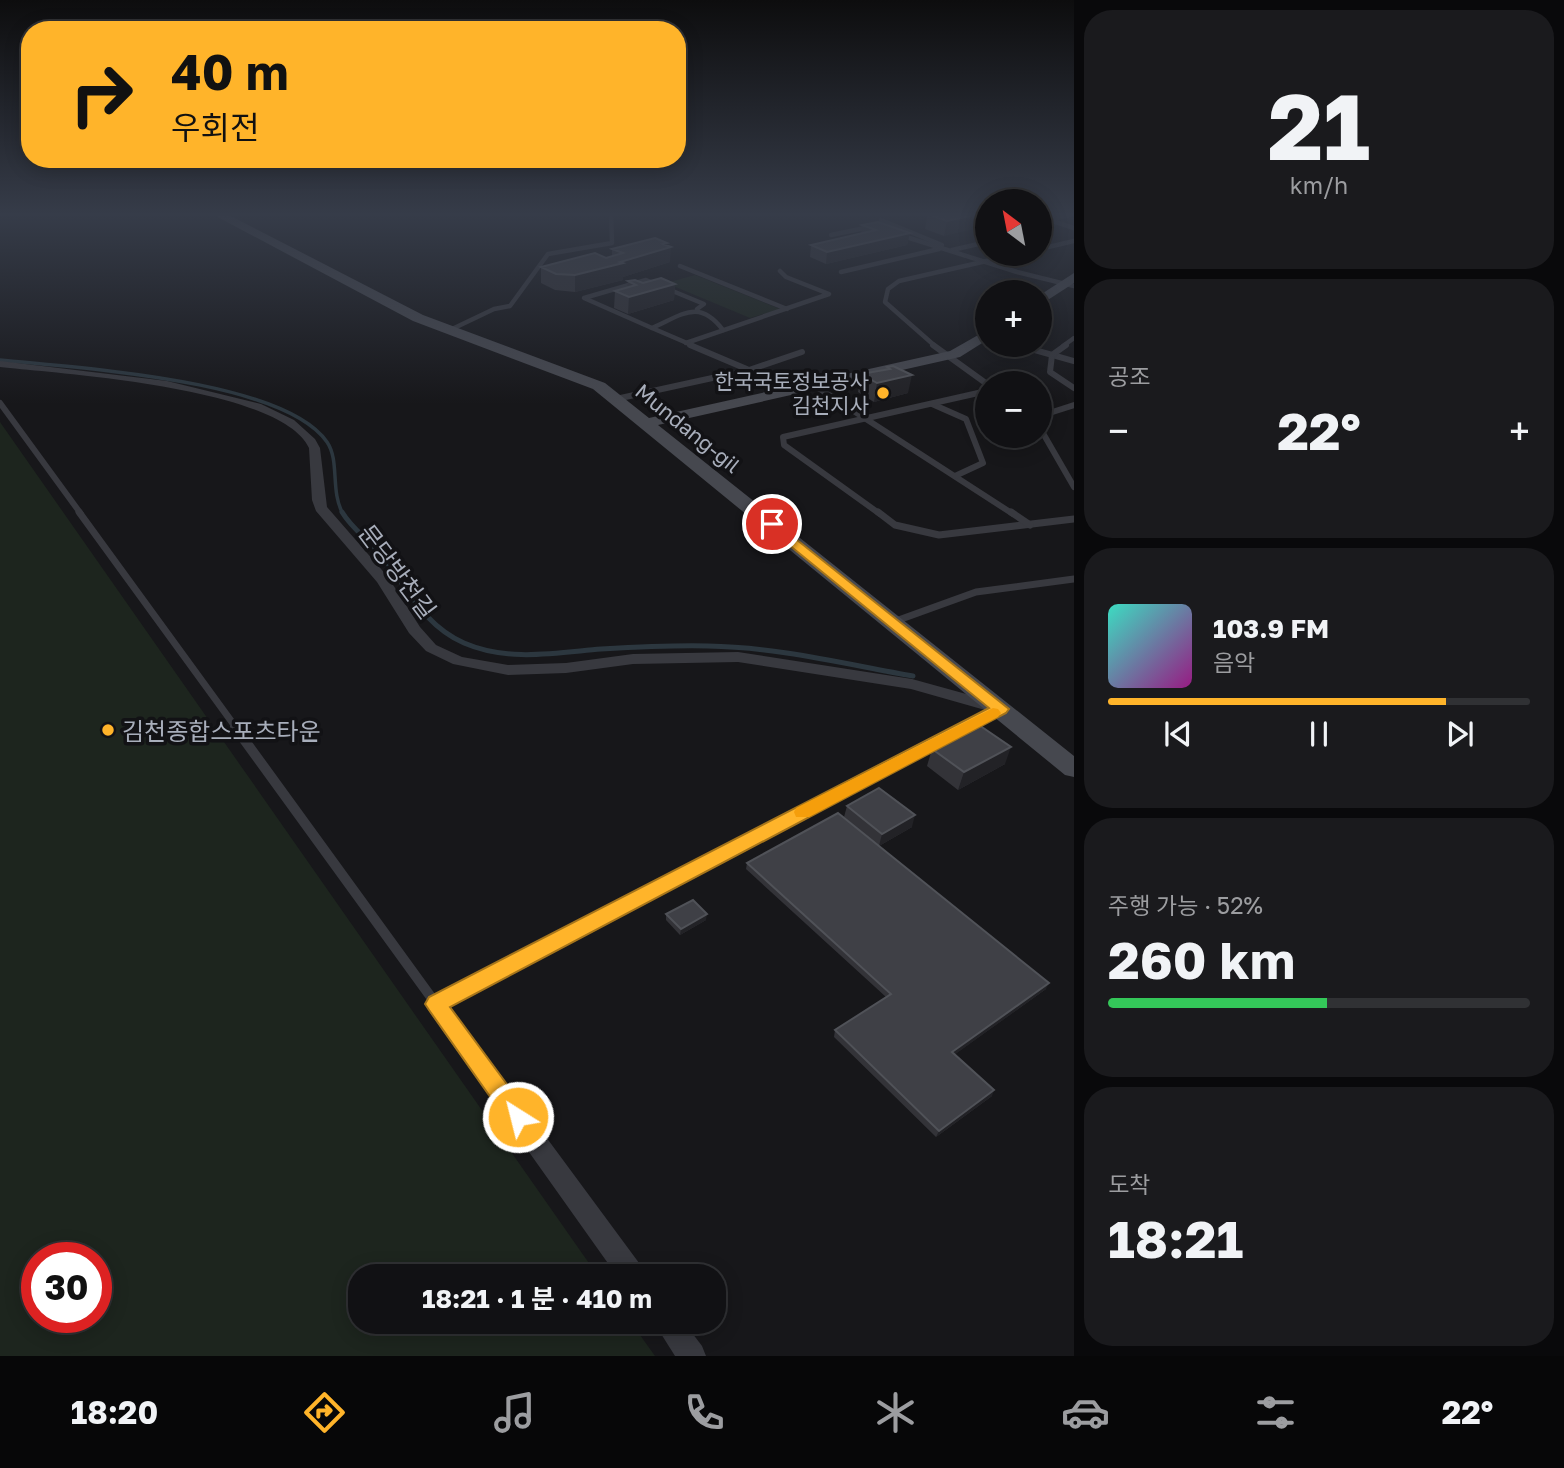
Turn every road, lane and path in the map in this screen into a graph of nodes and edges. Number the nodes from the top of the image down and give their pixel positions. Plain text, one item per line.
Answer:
1 (340, 277) edge
2 (531, 277) edge
3 (708, 277) edge
4 (787, 277) edge
5 (916, 277) edge
6 (1049, 277) edge
7 (1071, 283) edge
8 (1052, 293) edge
9 (697, 309) junction
10 (787, 309) junction
11 (652, 328) junction
12 (450, 330) junction
13 (723, 330) junction
14 (1074, 338) edge
15 (975, 342) edge
16 (686, 343) junction
17 (802, 352) dead end
18 (1052, 355) joint
19 (946, 356) junction
20 (1052, 357) edge
21 (1074, 361) edge
22 (0, 364) edge
23 (749, 370) junction
24 (975, 376) edge
25 (815, 386) junction
26 (1074, 388) edge
27 (975, 394) edge
28 (616, 399) junction
29 (932, 404) junction
30 (1074, 405) edge
31 (2, 407) edge
32 (1052, 412) edge
33 (866, 419) junction
34 (647, 423) junction
35 (1052, 448) edge
36 (955, 476) junction
37 (1074, 487) edge
38 (1074, 519) edge
39 (1030, 524) junction
40 (1074, 579) edge
41 (893, 622) junction
42 (1000, 709) junction
43 (1074, 769) edge
44 (436, 1004) junction
45 (624, 1264) edge
46 (676, 1334) edge
47 (692, 1356) edge

1 - 12 street, Mundang-gil
2 - 12 lane
3 - 10 lane
4 - 10 lane
5 - 19 lane
6 - 7 lane
7 - 8 street
9 - 11 lane
9 - 11 lane
9 - 13 lane
10 - 13 lane
11 - 16 lane
12 - 28 street, Mundang-gil
13 - 16 lane
14 - 18 lane
15 - 19 street
16 - 23 lane
17 - 23 lane
18 - 21 lane
19 - 24 lane
19 - 25 street
20 - 26 lane
22 - 42 street, 문당방천길
23 - 28 lane
25 - 33 lane
25 - 34 street
27 - 29 lane
28 - 34 street, Mundang-gil
29 - 33 lane
29 - 36 lane
30 - 32 lane
31 - 44 lane
33 - 36 lane
33 - 39 lane
34 - 41 street, Mundang-gil
35 - 37 lane
36 - 39 lane
38 - 39 lane
40 - 41 lane
41 - 42 street, Mundang-gil
42 - 43 street, Mundang-gil
42 - 44 street
44 - 45 street
46 - 47 street

